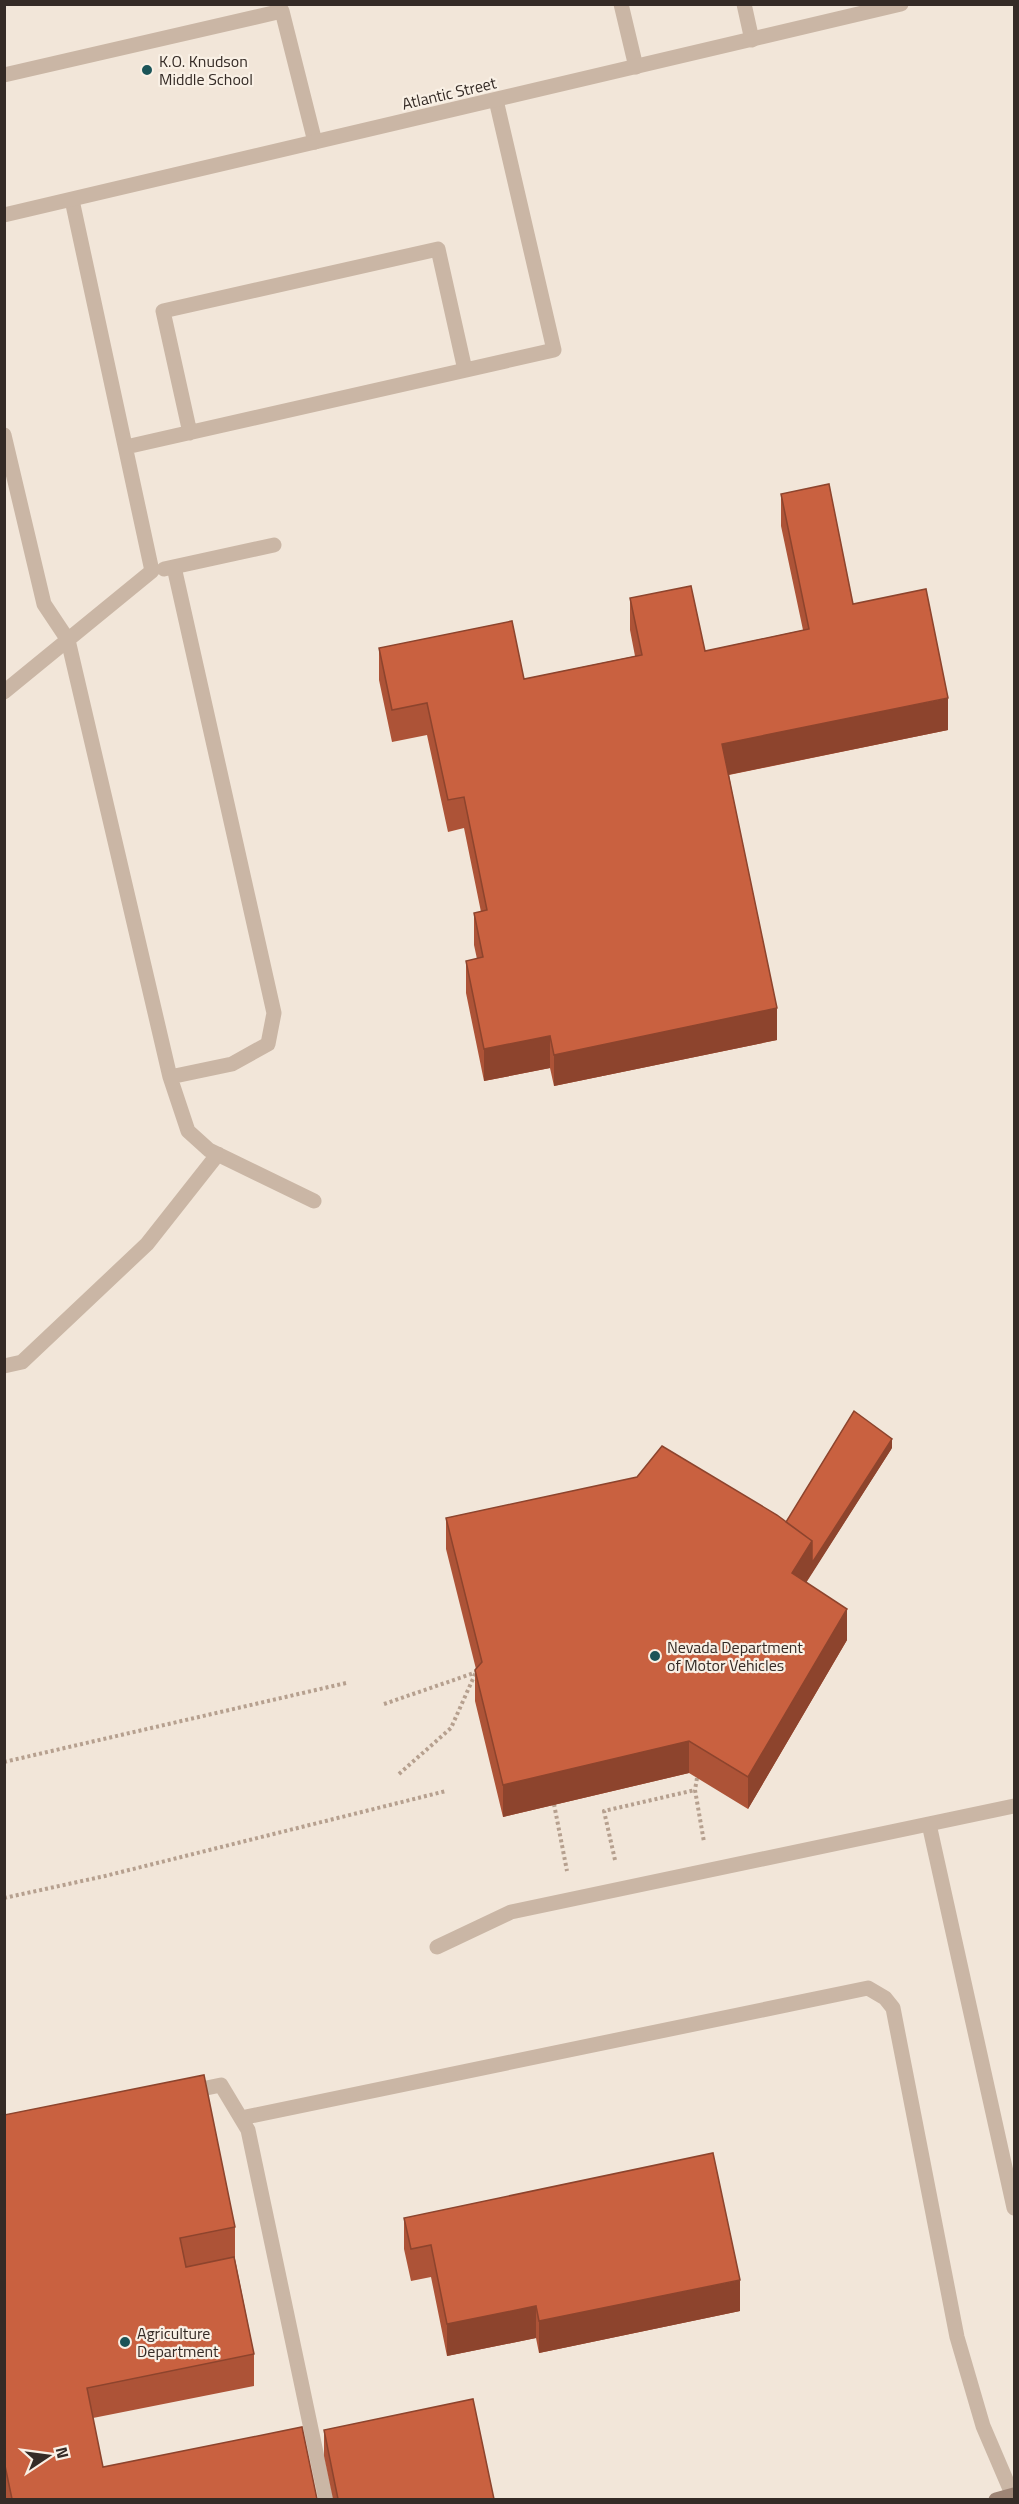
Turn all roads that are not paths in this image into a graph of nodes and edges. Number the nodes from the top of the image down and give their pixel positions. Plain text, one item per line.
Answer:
1 (621, 4) edge
2 (744, 4) edge
3 (901, 4) edge
4 (752, 40) junction
5 (636, 67) junction
6 (4, 75) edge
7 (496, 100) junction
8 (315, 142) junction
9 (72, 200) junction
10 (4, 215) edge
11 (465, 370) junction
12 (190, 433) junction
13 (4, 435) edge
14 (126, 447) junction
15 (274, 545) dead end
16 (174, 567) junction
17 (152, 571) junction
18 (68, 640) junction
19 (4, 692) edge
20 (170, 1077) junction
21 (218, 1154) junction
22 (314, 1201) dead end
23 (4, 1366) edge
24 (1014, 1806) edge
25 (929, 1824) junction
26 (436, 1947) dead end
27 (176, 2094) edge
28 (241, 2118) junction
29 (1014, 2208) edge
30 (1014, 2495) edge
31 (326, 2499) edge
32 (996, 2499) edge

1 - 5 street
2 - 4 street
3 - 4 street, Atlantic Street
4 - 5 street, Atlantic Street
5 - 7 street, Atlantic Street
6 - 8 street
7 - 8 street, Atlantic Street
7 - 11 street
8 - 9 street, Atlantic Street
9 - 10 street, Atlantic Street
9 - 14 street
11 - 12 street
11 - 12 street
12 - 14 street
13 - 18 street
14 - 17 street
15 - 16 street
16 - 17 street
16 - 20 street
17 - 18 street
18 - 19 street
18 - 20 street
20 - 21 street
21 - 22 street
21 - 23 street
24 - 25 street
25 - 26 street
25 - 29 street
27 - 28 street
28 - 30 street
28 - 31 street
30 - 32 main road

